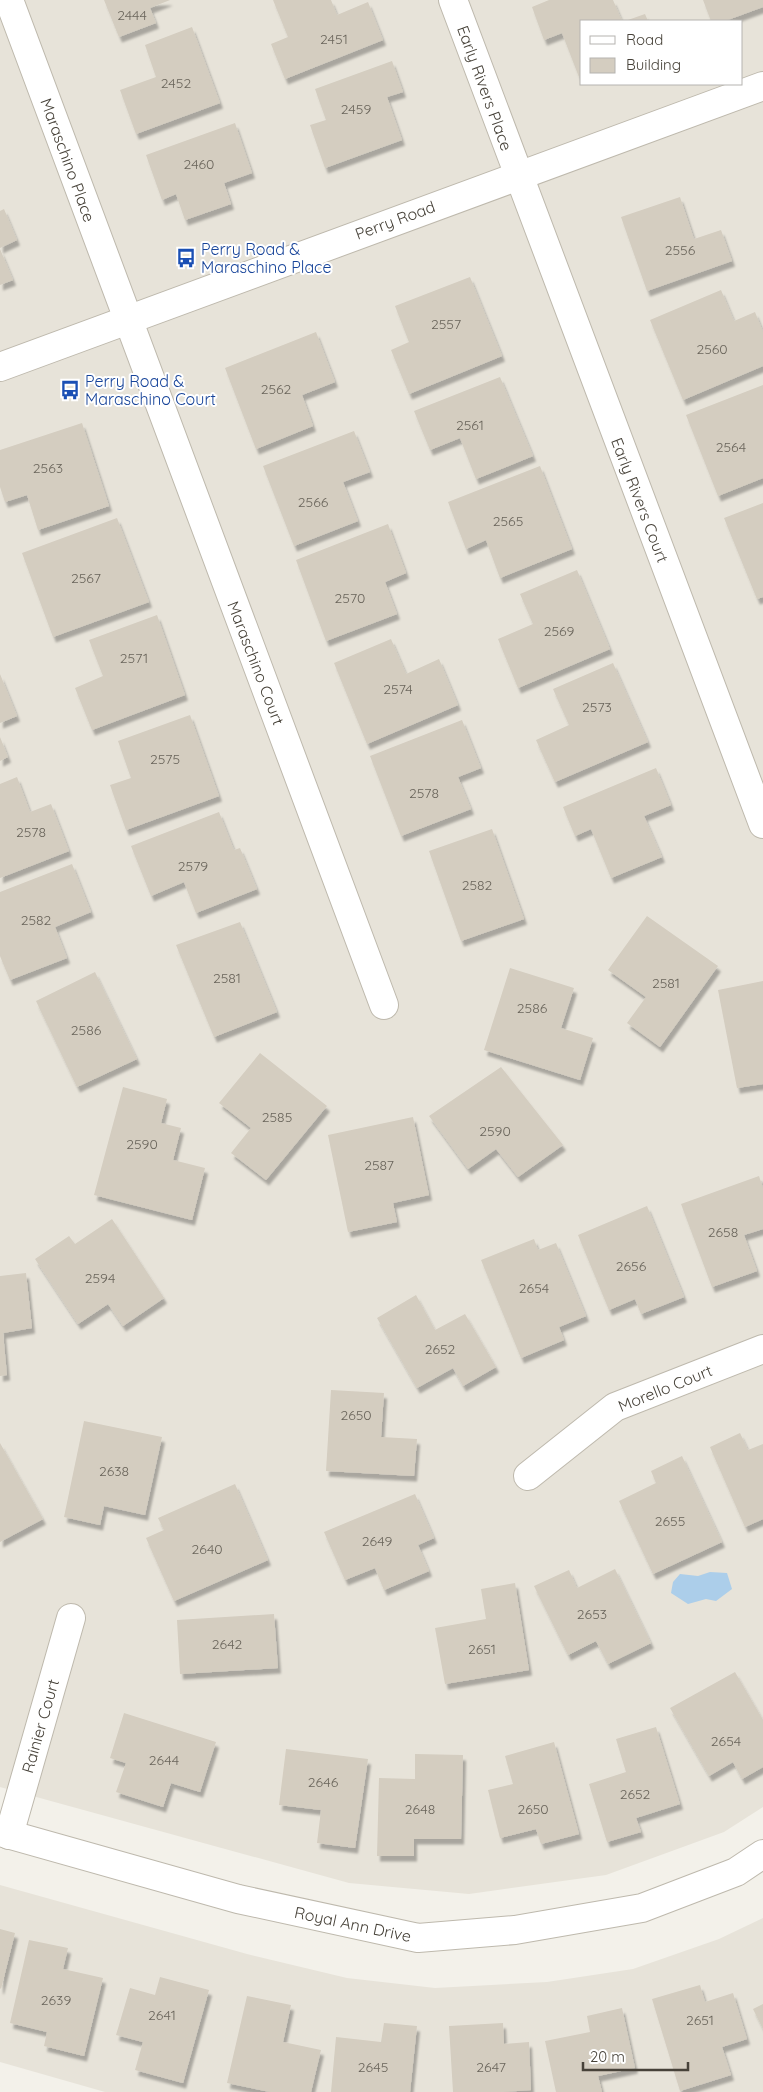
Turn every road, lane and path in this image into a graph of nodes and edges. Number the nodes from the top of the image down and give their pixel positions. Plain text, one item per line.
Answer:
1 (9, 0) edge
2 (453, 0) edge
3 (763, 86) edge
4 (517, 175) junction
5 (127, 320) junction
6 (0, 367) edge
7 (763, 824) edge
8 (384, 1005) dead end
9 (763, 1349) edge
10 (528, 1476) dead end
11 (71, 1618) dead end
12 (4, 1834) edge
13 (763, 1854) edge

1 - 5 street, Maraschino Place
2 - 4 street, Early Rivers Place
3 - 4 street, Perry Road
4 - 5 street, Perry Road
4 - 7 street, Early Rivers Court
5 - 6 street, Perry Road
5 - 8 street, Maraschino Court
9 - 10 street, Morello Court
11 - 12 street, Rainier Court
12 - 13 street, Royal Ann Drive

